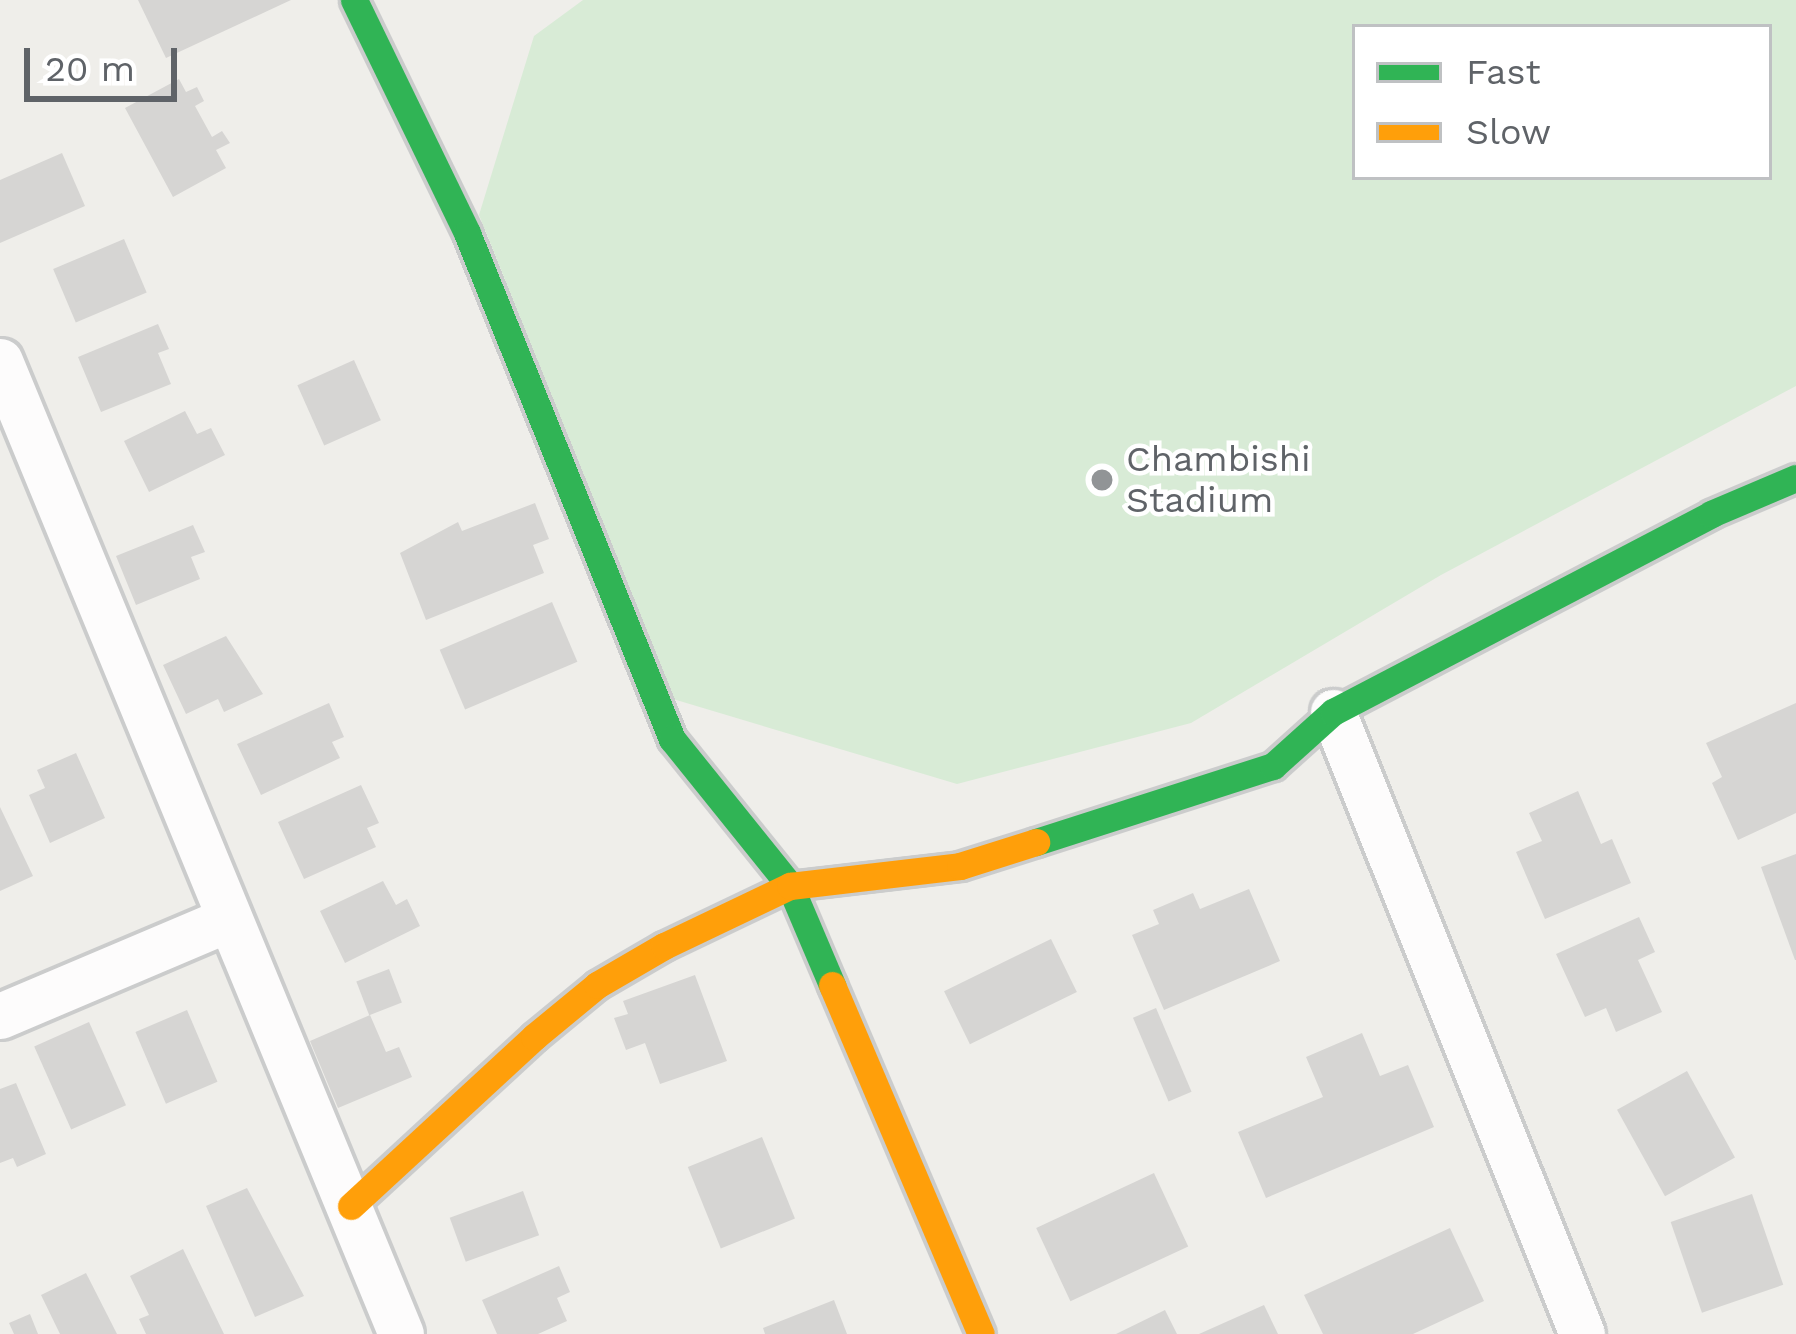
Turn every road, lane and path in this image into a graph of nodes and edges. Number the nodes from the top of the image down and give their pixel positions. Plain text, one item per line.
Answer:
1 (354, 0) edge
2 (0, 361) edge
3 (16, 442) edge
4 (1796, 478) edge
5 (1333, 712) junction
6 (790, 886) junction
7 (228, 919) junction
8 (0, 1016) edge
9 (351, 1206) junction
10 (401, 1334) edge
11 (981, 1334) edge
12 (1582, 1334) edge

1 - 6 street
2 - 3 street
3 - 7 street
4 - 5 street
5 - 6 street
5 - 12 street
6 - 9 street
6 - 11 street
7 - 8 street
7 - 9 street
9 - 10 street

